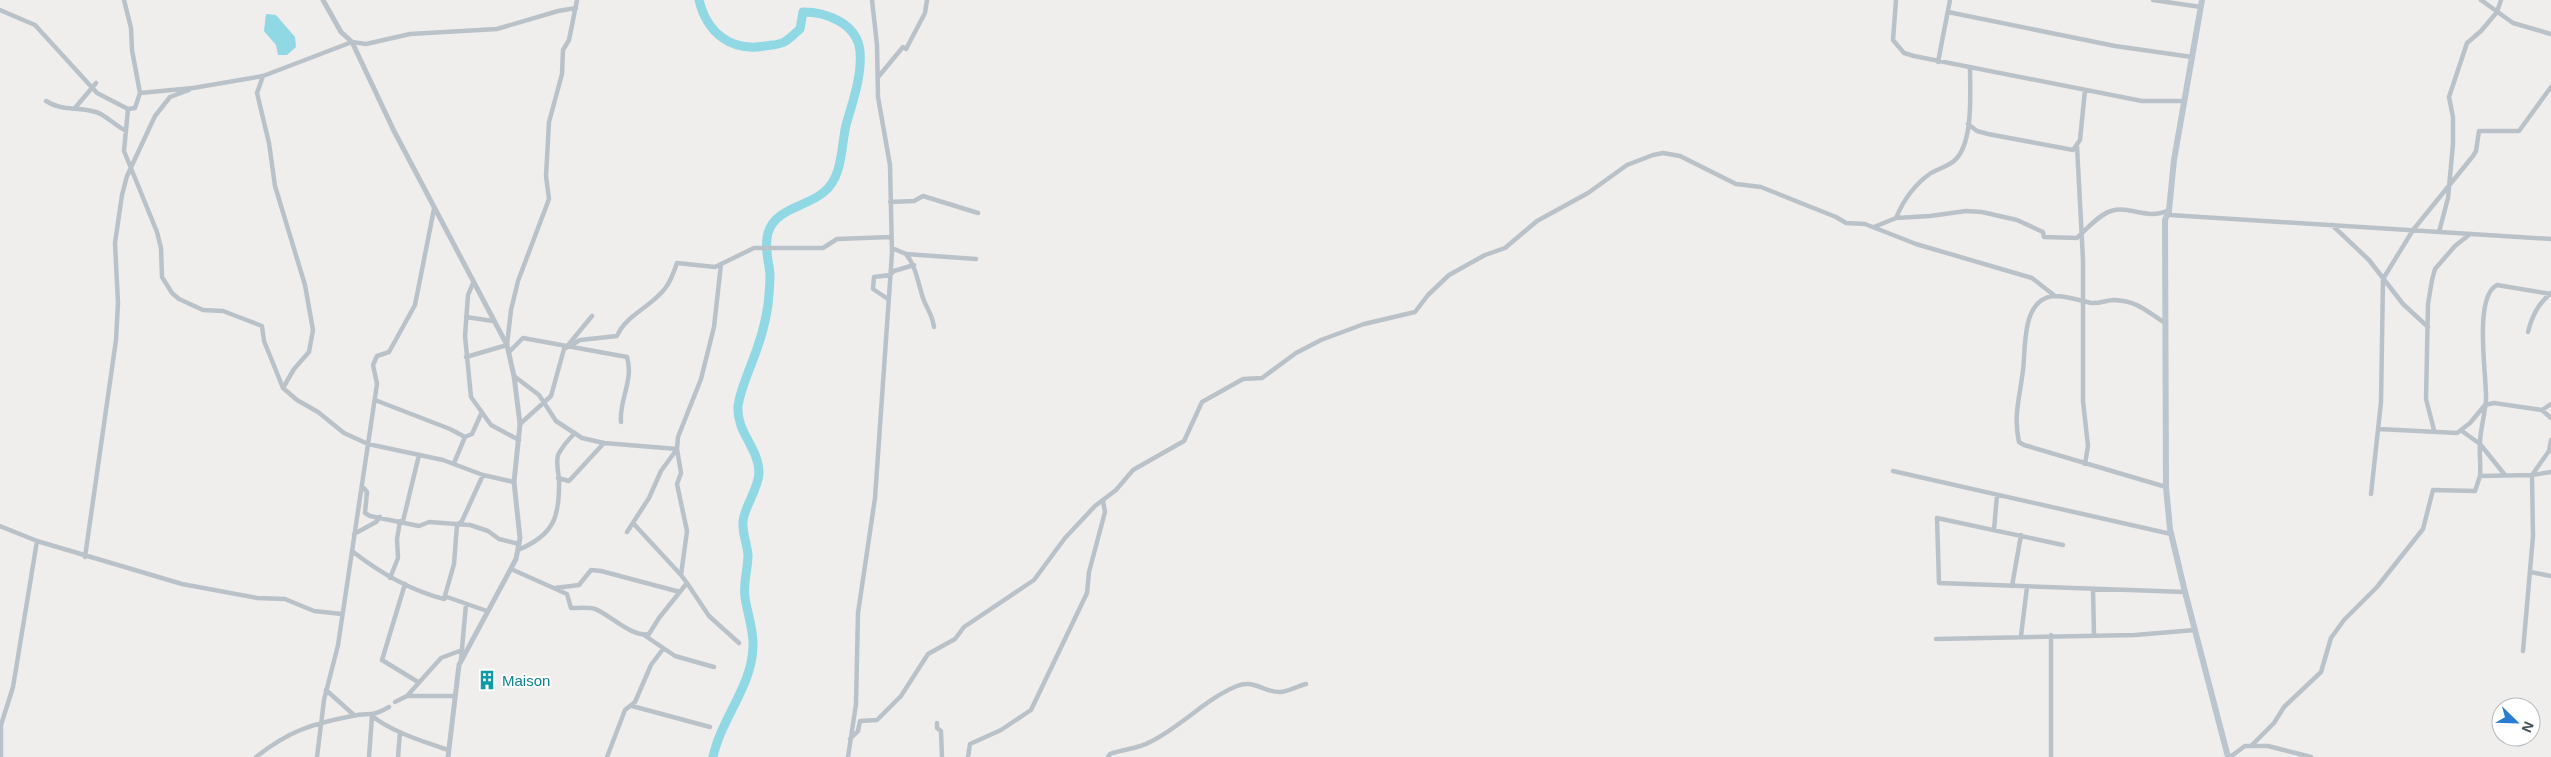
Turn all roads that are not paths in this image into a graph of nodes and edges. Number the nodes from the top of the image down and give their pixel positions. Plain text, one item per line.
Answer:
1 (124, 0) edge
2 (323, 0) edge
3 (578, 0) edge
4 (872, 0) edge
5 (927, 0) edge
6 (1896, 0) edge
7 (1950, 0) edge
8 (2154, 0) edge
9 (2481, 0) edge
10 (2501, 0) edge
11 (2201, 4) edge
12 (576, 8) junction
13 (0, 10) edge
14 (1948, 12) junction
15 (2497, 12) junction
16 (2551, 34) edge
17 (352, 42) junction
18 (2192, 56) junction
19 (1938, 62) junction
20 (1970, 68) junction
21 (263, 76) junction
22 (879, 76) junction
23 (96, 83) dead end
24 (91, 87) junction
25 (2551, 87) edge
26 (193, 88) junction
27 (2085, 90) junction
28 (140, 93) junction
29 (46, 101) dead end
30 (2184, 102) junction
31 (75, 108) junction
32 (128, 109) junction
33 (1968, 124) junction
34 (126, 131) junction
35 (2077, 146) junction
36 (130, 169) junction
37 (2448, 190) junction
38 (890, 202) junction
39 (434, 209) junction
40 (2170, 210) junction
41 (978, 214) dead end
42 (1896, 218) junction
43 (2331, 224) junction
44 (1874, 227) junction
45 (2413, 230) junction
46 (2439, 232) junction
47 (2082, 233) junction
48 (2470, 234) junction
49 (891, 237) junction
50 (2551, 239) edge
51 (892, 248) junction
52 (906, 254) junction
53 (976, 259) dead end
54 (721, 264) junction
55 (914, 265) junction
56 (890, 275) junction
57 (2383, 279) junction
58 (473, 282) junction
59 (2551, 294) edge
60 (2055, 296) junction
61 (888, 298) junction
62 (2083, 300) junction
63 (592, 316) dead end
64 (466, 317) junction
65 (493, 320) junction
66 (2165, 323) junction
67 (934, 327) dead end
68 (2428, 327) junction
69 (2528, 332) dead end
70 (507, 345) junction
71 (568, 345) junction
72 (509, 352) junction
73 (466, 357) junction
74 (514, 376) junction
75 (283, 388) junction
76 (375, 400) junction
77 (545, 403) junction
78 (2551, 404) edge
79 (2485, 405) junction
80 (2542, 410) junction
81 (481, 414) junction
82 (2551, 418) edge
83 (621, 422) dead end
84 (520, 424) junction
85 (2379, 429) junction
86 (2434, 430) junction
87 (2462, 431) junction
88 (574, 433) junction
89 (465, 437) junction
90 (520, 440) junction
91 (2551, 440) edge
92 (604, 443) junction
93 (368, 444) junction
94 (2480, 444) junction
95 (677, 449) junction
96 (419, 455) junction
97 (454, 463) junction
98 (2085, 464) junction
99 (1894, 471) dead end
100 (2551, 472) edge
101 (483, 475) junction
102 (2532, 475) junction
103 (2480, 476) junction
104 (2505, 476) junction
105 (558, 478) junction
106 (514, 482) junction
107 (362, 486) junction
108 (2166, 488) junction
109 (2371, 494) dead end
110 (1997, 495) junction
111 (1103, 500) junction
112 (380, 516) junction
113 (402, 521) junction
114 (633, 523) junction
115 (457, 525) junction
116 (0, 526) edge
117 (1994, 530) junction
118 (627, 532) dead end
119 (354, 534) junction
120 (2171, 534) junction
121 (2021, 535) junction
122 (37, 542) junction
123 (2063, 545) dead end
124 (519, 547) junction
125 (352, 551) junction
126 (85, 556) junction
127 (511, 569) junction
128 (2530, 572) junction
129 (681, 575) junction
130 (2551, 576) edge
131 (390, 578) junction
132 (687, 583) junction
133 (405, 584) junction
134 (2012, 586) junction
135 (2027, 587) junction
136 (554, 588) junction
137 (2093, 589) junction
138 (680, 592) junction
139 (2185, 592) junction
140 (444, 599) junction
141 (466, 604) junction
142 (487, 611) junction
143 (342, 614) junction
144 (2195, 630) junction
145 (2094, 634) junction
146 (644, 635) junction
147 (2051, 635) junction
148 (2021, 636) junction
149 (1936, 639) dead end
150 (739, 644) dead end
151 (663, 649) junction
152 (462, 650) junction
153 (2523, 651) dead end
154 (461, 660) junction
155 (714, 667) dead end
156 (418, 682) junction
157 (1306, 684) dead end
158 (326, 690) junction
159 (407, 696) junction
160 (455, 696) junction
161 (395, 702) dead end
162 (632, 706) junction
163 (389, 707) dead end
164 (354, 715) junction
165 (372, 716) junction
166 (937, 723) dead end
167 (321, 724) junction
168 (710, 727) dead end
169 (400, 732) junction
170 (850, 739) junction
171 (2252, 746) junction
172 (448, 750) junction
173 (371, 756) edge
174 (1, 757) edge
175 (256, 757) edge
176 (317, 757) edge
177 (398, 757) edge
178 (448, 757) edge
179 (607, 757) edge
180 (848, 757) edge
181 (942, 757) edge
182 (968, 757) edge
183 (1108, 757) edge
184 (2052, 757) edge
185 (2229, 757) edge
186 (2312, 757) edge

1 - 28 street
2 - 17 street
3 - 12 street
4 - 22 street
5 - 22 street
6 - 19 street
7 - 14 street
8 - 11 street
9 - 15 street
10 - 15 street
11 - 18 main road
12 - 17 street
12 - 70 street
13 - 24 street
14 - 18 street
14 - 19 street
15 - 16 street
15 - 37 street
17 - 21 street
17 - 39 street
18 - 30 main road
19 - 20 street
20 - 27 street
20 - 33 street
21 - 26 street
21 - 75 street
22 - 38 street
23 - 24 street
24 - 31 street
24 - 32 street
25 - 37 street
26 - 28 street
26 - 36 street
27 - 30 street
27 - 35 street
28 - 32 street
29 - 31 street
30 - 40 main road
31 - 34 street
32 - 34 street
33 - 35 street
33 - 42 street
34 - 36 street
35 - 47 street
36 - 75 street
36 - 126 street
37 - 45 street
37 - 46 street
38 - 41 street
38 - 49 street
39 - 58 street
39 - 76 street
40 - 43 street
40 - 47 street
40 - 66 main road
42 - 44 street
42 - 47 street
43 - 45 street
43 - 57 street
44 - 60 street
44 - 111 street
45 - 46 street
45 - 57 street
46 - 48 street
47 - 62 street
48 - 50 street
48 - 68 street
49 - 51 street
49 - 54 street
51 - 52 street
51 - 56 street
52 - 53 street
52 - 55 street
54 - 71 street
54 - 95 street
55 - 56 street
55 - 67 street
56 - 61 street
56 - 61 street
57 - 68 street
57 - 85 street
58 - 64 street
58 - 65 street
59 - 69 street
59 - 79 street
60 - 62 street
60 - 98 street
61 - 170 street
62 - 66 street
62 - 98 street
63 - 71 street
64 - 65 street
64 - 73 street
65 - 70 street
66 - 108 main road
68 - 86 street
70 - 72 street
70 - 73 street
71 - 72 street
71 - 77 street
71 - 83 street
72 - 74 street
73 - 81 street
74 - 77 street
74 - 84 street
75 - 93 street
76 - 89 street
76 - 93 street
77 - 84 street
77 - 88 street
78 - 80 street
79 - 80 street
79 - 87 street
79 - 94 street
80 - 82 street
81 - 89 street
81 - 90 street
84 - 90 street
85 - 86 street
85 - 109 street
86 - 87 street
87 - 94 street
88 - 92 street
88 - 105 street
89 - 97 street
90 - 106 street
91 - 102 street
92 - 95 street
92 - 105 street
93 - 96 street
93 - 107 street
94 - 103 street
94 - 104 street
95 - 114 street
95 - 129 street
96 - 97 street
96 - 113 street
97 - 101 street
98 - 108 street
99 - 110 street
100 - 102 street
101 - 106 street
101 - 115 street
102 - 104 street
102 - 128 street
103 - 104 street
103 - 171 street
105 - 124 street
106 - 124 street
107 - 112 street
107 - 119 street
108 - 120 main road
110 - 117 street
110 - 120 street
111 - 170 street
111 - 182 street
112 - 113 street
112 - 119 street
113 - 115 street
113 - 131 street
114 - 118 street
114 - 129 street
115 - 124 street
115 - 140 street
116 - 122 street
117 - 121 street
117 - 134 street
119 - 125 street
120 - 139 main road
121 - 123 street
121 - 134 street
122 - 126 street
122 - 174 street
124 - 127 street
125 - 131 street
125 - 143 street
126 - 143 street
127 - 136 street
127 - 142 street
128 - 130 street
128 - 153 street
129 - 132 street
131 - 133 street
132 - 138 street
132 - 150 street
133 - 140 street
133 - 156 street
134 - 135 street
135 - 137 street
135 - 148 street
136 - 138 street
136 - 146 street
137 - 139 street
137 - 145 street
138 - 146 street
139 - 144 main road
140 - 141 street
141 - 142 street
141 - 152 street
142 - 154 street
143 - 158 street
144 - 145 street
144 - 185 main road
145 - 147 street
146 - 151 street
147 - 148 street
147 - 184 street
148 - 149 street
151 - 155 street
151 - 162 street
152 - 154 street
152 - 156 street
154 - 160 street
156 - 159 street
157 - 183 street
158 - 164 street
158 - 167 street
159 - 160 street
159 - 161 street
160 - 172 street
162 - 168 street
162 - 179 street
163 - 165 street
164 - 165 street
164 - 167 street
165 - 169 street
165 - 173 street
166 - 181 street
167 - 175 street
167 - 176 street
169 - 172 street
169 - 177 street
170 - 180 street
171 - 185 street
171 - 186 street
172 - 178 street

